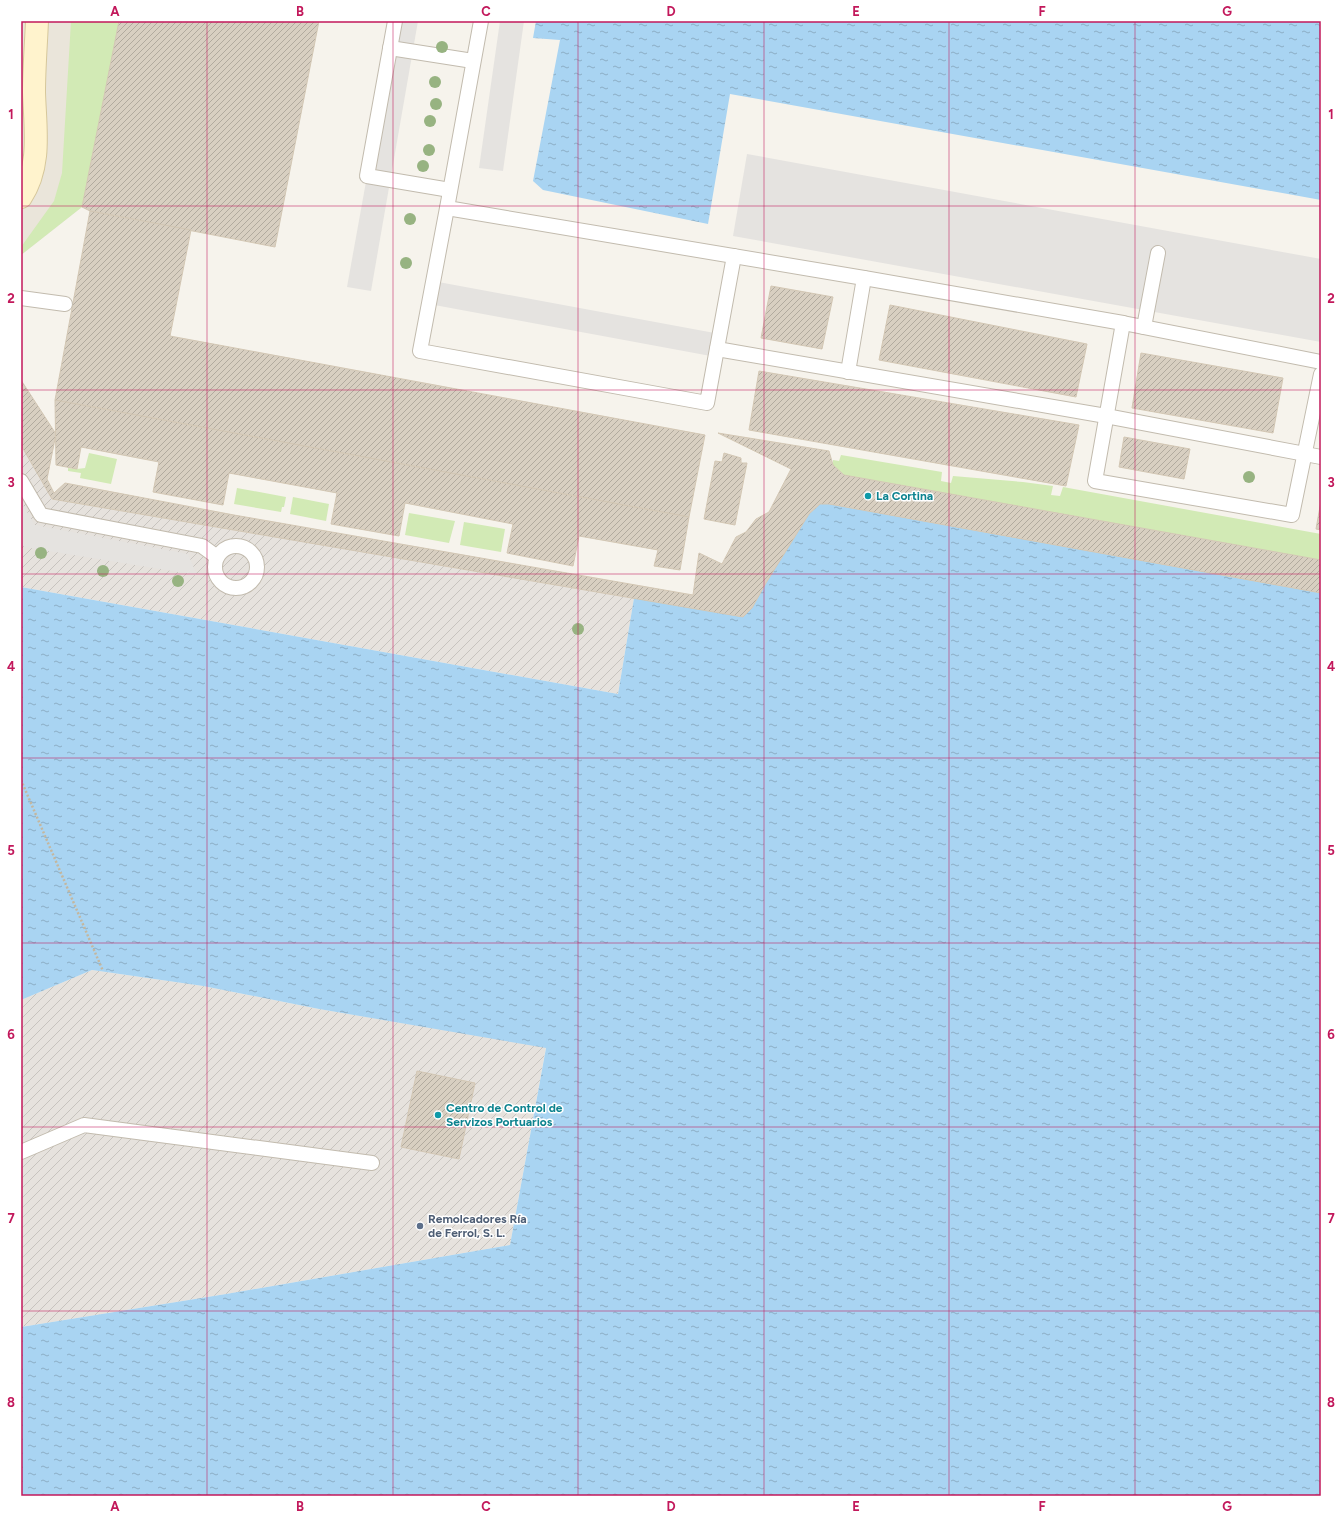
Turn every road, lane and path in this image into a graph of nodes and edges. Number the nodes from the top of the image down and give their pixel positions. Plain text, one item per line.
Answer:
1 (37, 21) edge
2 (395, 21) edge
3 (481, 21) edge
4 (390, 48) junction
5 (473, 61) junction
6 (34, 92) junction
7 (21, 136) edge
8 (450, 190) junction
9 (21, 197) edge
10 (447, 208) junction
11 (1158, 253) dead end
12 (734, 256) junction
13 (864, 278) junction
14 (21, 298) edge
15 (65, 304) dead end
16 (1123, 323) junction
17 (1144, 327) junction
18 (717, 349) junction
19 (1321, 362) edge
20 (848, 372) junction
21 (1321, 374) edge
22 (1106, 416) junction
23 (1304, 453) junction
24 (1321, 456) edge
25 (21, 481) edge
26 (216, 557) dead end
27 (21, 780) edge
28 (103, 972) dead end
29 (21, 1152) edge
30 (372, 1163) dead end

1 - 6 main road
2 - 4 lane
3 - 5 lane
4 - 5 lane
4 - 8 lane
5 - 8 lane
6 - 7 main road
6 - 9 main road
8 - 10 lane
10 - 12 lane
10 - 18 lane
11 - 17 lane
12 - 13 lane
12 - 18 lane
13 - 16 lane
13 - 20 lane
14 - 15 lane
16 - 17 lane
16 - 22 lane
17 - 19 lane
18 - 20 lane
20 - 22 lane
21 - 23 lane
22 - 23 lane
22 - 23 lane
23 - 24 lane
25 - 26 lane
27 - 28 path
29 - 30 lane

